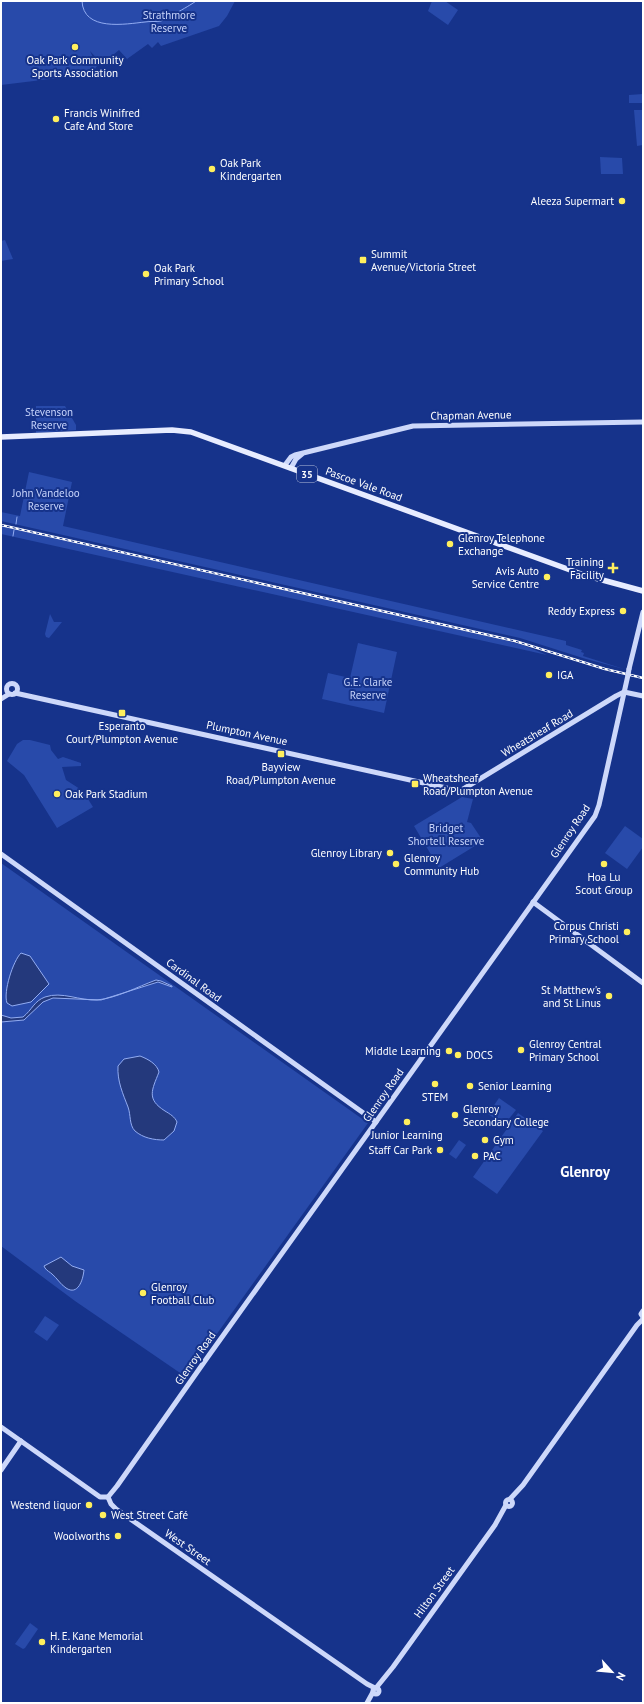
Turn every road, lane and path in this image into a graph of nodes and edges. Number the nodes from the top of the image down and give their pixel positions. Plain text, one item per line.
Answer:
1 (643, 422) edge
2 (1, 437) edge
3 (288, 467) junction
4 (643, 591) edge
5 (643, 612) edge
6 (6, 688) junction
7 (16, 691) junction
8 (624, 692) junction
9 (9, 694) junction
10 (1, 695) edge
11 (643, 696) edge
12 (1, 699) edge
13 (610, 700) junction
14 (621, 707) junction
15 (460, 791) joint
16 (1, 854) edge
17 (533, 902) junction
18 (643, 983) edge
19 (376, 1122) junction
20 (643, 1316) edge
21 (1, 1427) edge
22 (21, 1441) junction
23 (1, 1470) edge
24 (108, 1497) junction
25 (375, 1690) junction
26 (367, 1703) edge

1 - 3 street, Chapman Avenue
2 - 3 main road, Pascoe Vale Road / 35
3 - 4 main road, Pascoe Vale Road / 35
5 - 8 street, Glenroy Road, bridge
6 - 7 street
6 - 9 street
6 - 10 street
7 - 9 street
7 - 15 street, Plumpton Avenue
8 - 11 street
8 - 13 street, Wheatsheaf Road
8 - 14 street, Glenroy Road
9 - 12 street
13 - 14 street
13 - 15 street, Wheatsheaf Road
14 - 17 street, Glenroy Road
16 - 19 street, Cardinal Road
17 - 18 street
17 - 19 street, Glenroy Road
19 - 24 street, Glenroy Road
20 - 25 street, Hilton Street
21 - 22 street, West Street
22 - 23 street
22 - 24 street, West Street
24 - 25 street, West Street
25 - 26 street, Hilton Street

